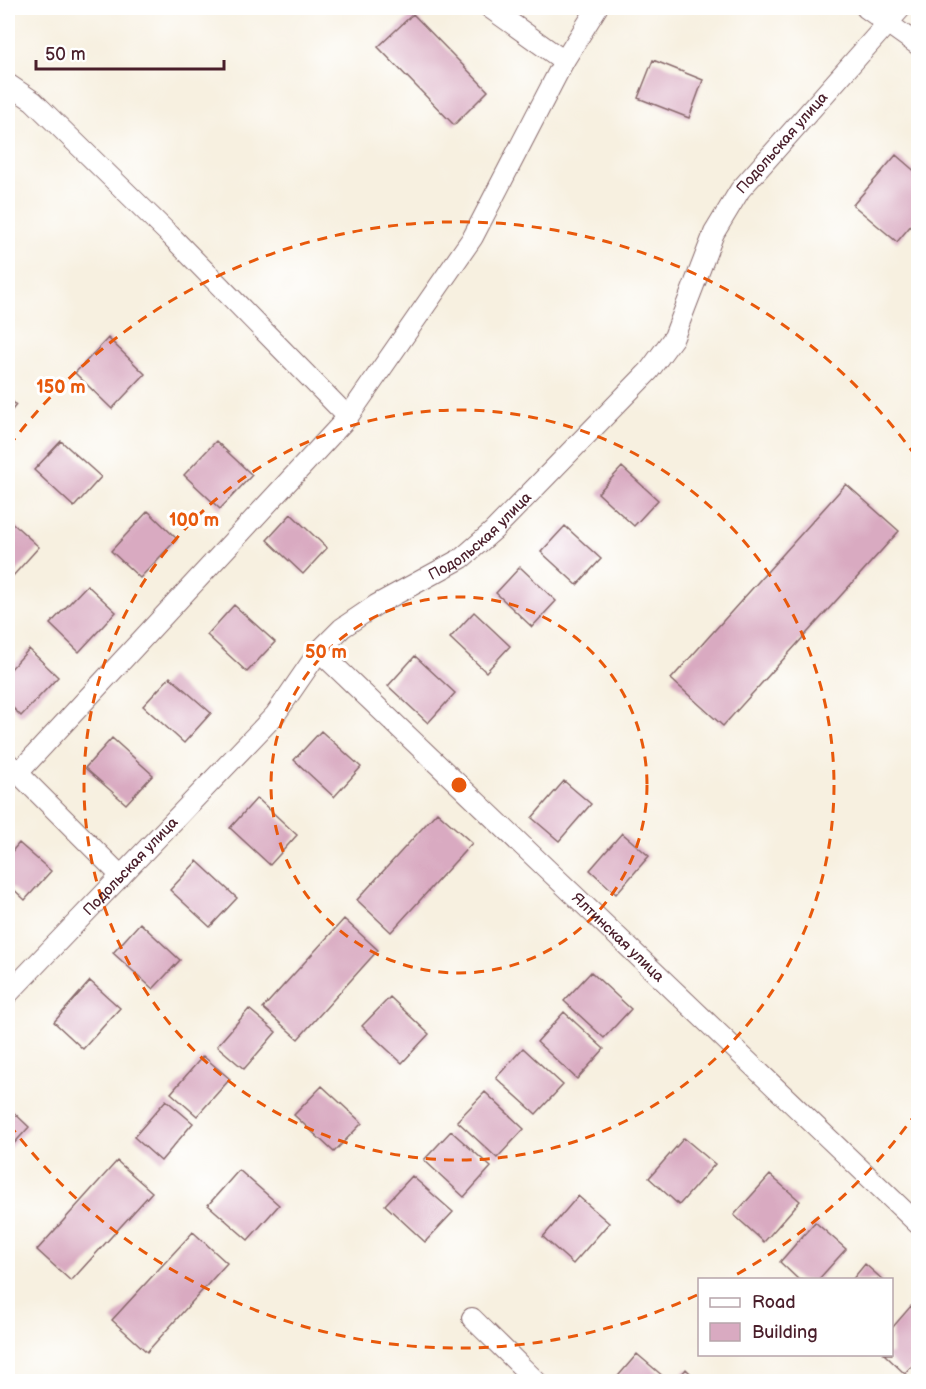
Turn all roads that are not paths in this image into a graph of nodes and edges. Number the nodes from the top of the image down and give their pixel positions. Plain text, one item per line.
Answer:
1 (490, 8) edge
2 (597, 8) edge
3 (866, 8) edge
4 (901, 8) edge
5 (888, 23) junction
6 (918, 45) edge
7 (564, 61) junction
8 (8, 84) edge
9 (348, 417) junction
10 (320, 651) junction
11 (13, 768) edge
12 (121, 876) junction
13 (8, 994) edge
14 (918, 1224) edge
15 (472, 1318) dead end
16 (537, 1382) edge

1 - 7 street
2 - 7 street
3 - 5 street
4 - 5 street, Подольская улица
5 - 6 street
5 - 10 street, Подольская улица
7 - 9 street
8 - 9 street
9 - 11 street
10 - 12 street, Подольская улица
10 - 14 street, Ялтинская улица
11 - 12 street
12 - 13 street, Подольская улица
15 - 16 street

